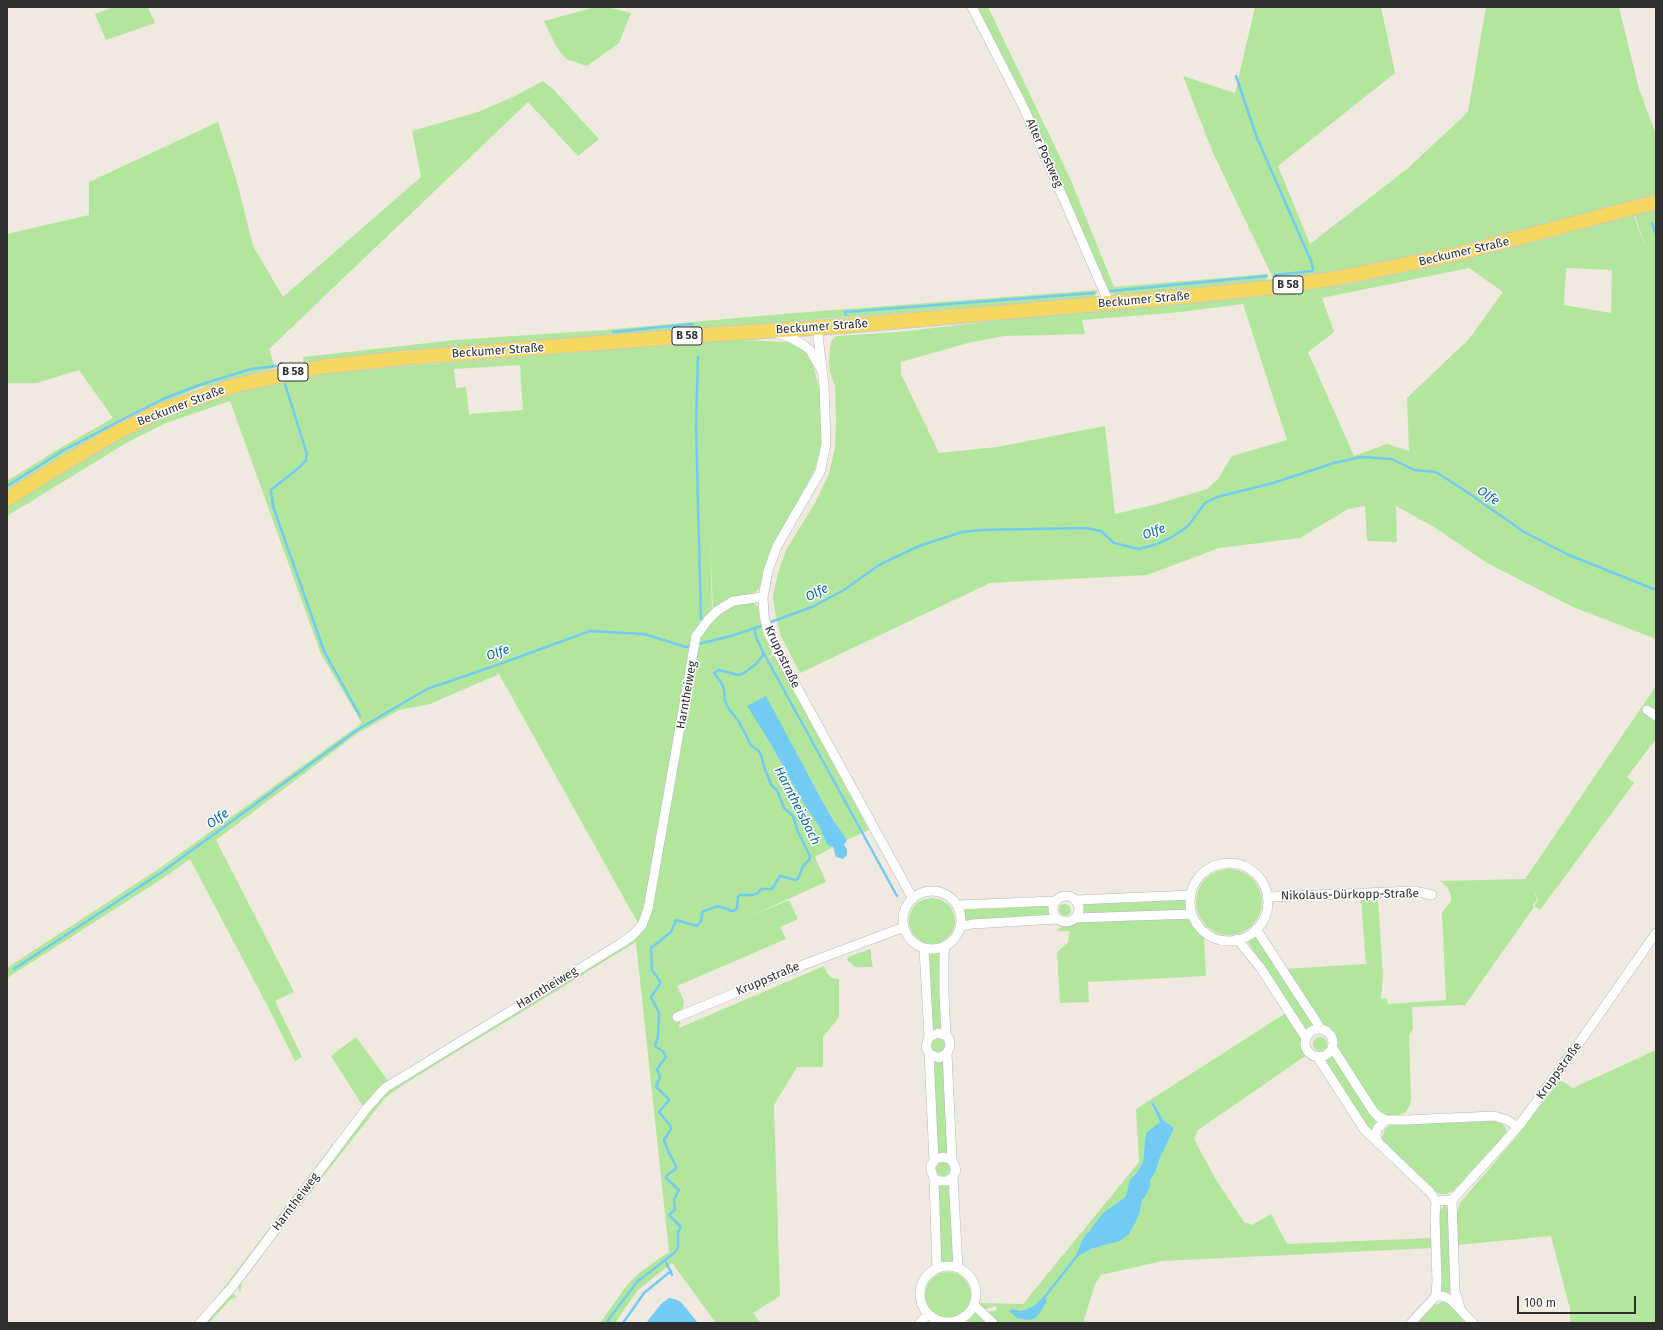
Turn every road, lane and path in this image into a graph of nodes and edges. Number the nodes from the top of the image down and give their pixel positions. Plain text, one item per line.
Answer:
1 (972, 7) edge
2 (1656, 202) edge
3 (1109, 303) junction
4 (817, 328) junction
5 (768, 331) junction
6 (822, 372) junction
7 (7, 499) edge
8 (763, 597) junction
9 (1647, 710) dead end
10 (1656, 716) edge
11 (1191, 895) junction
12 (1432, 895) dead end
13 (916, 897) junction
14 (1267, 897) junction
15 (1076, 900) junction
16 (1056, 901) junction
17 (957, 905) junction
18 (1192, 914) junction
19 (1076, 918) junction
20 (1057, 919) junction
21 (904, 927) junction
22 (960, 927) junction
23 (1256, 929) junction
24 (1656, 933) edge
25 (1237, 939) junction
26 (945, 946) junction
27 (924, 948) junction
28 (677, 1017) dead end
29 (1320, 1029) junction
30 (946, 1036) junction
31 (929, 1037) junction
32 (1306, 1038) junction
33 (1332, 1047) junction
34 (948, 1053) junction
35 (929, 1054) junction
36 (1316, 1056) junction
37 (1386, 1120) junction
38 (1518, 1127) junction
39 (1378, 1143) junction
40 (952, 1160) junction
41 (934, 1161) junction
42 (953, 1177) junction
43 (934, 1178) junction
44 (1452, 1200) junction
45 (1436, 1201) junction
46 (958, 1268) junction
47 (937, 1269) junction
48 (1436, 1296) junction
49 (974, 1305) junction
50 (1460, 1308) junction
51 (928, 1314) junction
52 (962, 1321) edge
53 (200, 1323) edge
54 (920, 1323) edge
55 (993, 1323) edge
56 (1411, 1323) edge
57 (1473, 1323) edge

1 - 3 street, Alter Postweg
2 - 3 main road, Beckumer Straße / B 58
3 - 4 main road, Beckumer Straße / B 58
4 - 5 main road, Beckumer Straße / B 58
4 - 6 street, Kruppstraße
5 - 6 street
5 - 7 main road, Beckumer Straße / B 58
6 - 8 street, Kruppstraße
8 - 13 street, Kruppstraße
8 - 53 street, Harntheiweg
9 - 10 street
11 - 14 street, Nikolaus-Dürkopp-Straße
11 - 15 street
11 - 18 street
12 - 14 street, Nikolaus-Dürkopp-Straße
13 - 17 street
13 - 21 street
14 - 23 street, Nikolaus-Dürkopp-Straße
15 - 16 street
15 - 19 street
16 - 17 street
16 - 20 street
17 - 22 street
18 - 19 street
18 - 25 street
19 - 20 street
20 - 22 street
21 - 27 street
21 - 28 street, Kruppstraße
22 - 26 street
23 - 25 street
23 - 29 street
24 - 38 street, Kruppstraße
25 - 32 street
26 - 27 street
26 - 30 street
27 - 31 street
29 - 32 street
29 - 33 street
30 - 31 street
30 - 34 street
31 - 35 street
32 - 36 street
33 - 36 street
33 - 37 street
34 - 35 street
34 - 40 street
35 - 41 street
36 - 39 street
37 - 38 street
37 - 39 street
38 - 44 street, Kruppstraße
39 - 45 street
40 - 41 street
40 - 42 street
41 - 43 street
42 - 43 street
42 - 46 street
43 - 47 street
44 - 45 street
44 - 50 street
45 - 48 street
46 - 47 street
46 - 49 street
47 - 51 street
48 - 50 street
48 - 56 street
49 - 52 street
49 - 55 street
50 - 57 street
51 - 52 street
51 - 54 street

